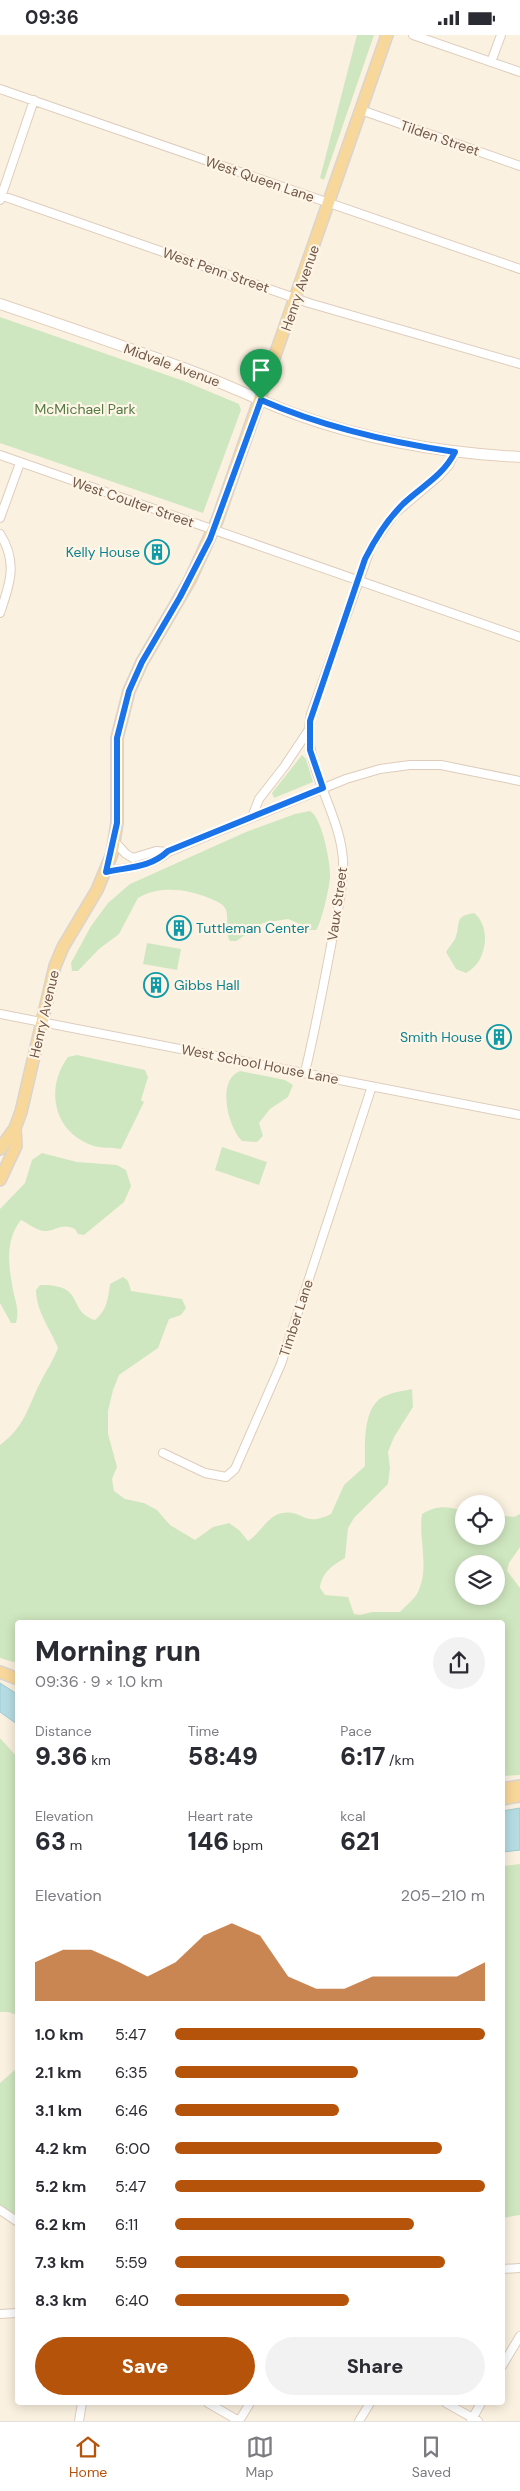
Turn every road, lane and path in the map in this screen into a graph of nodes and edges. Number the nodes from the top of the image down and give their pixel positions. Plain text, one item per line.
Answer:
1 (387, 35) edge
2 (413, 35) edge
3 (501, 35) edge
4 (491, 62) junction
5 (520, 72) edge
6 (0, 89) edge
7 (34, 101) junction
8 (361, 110) junction
9 (520, 166) edge
10 (0, 197) edge
11 (330, 203) junction
12 (520, 269) edge
13 (296, 299) junction
14 (0, 304) edge
15 (520, 364) edge
16 (261, 400) junction
17 (455, 452) junction
18 (0, 455) edge
19 (520, 457) edge
20 (20, 463) junction
21 (0, 517) edge
22 (214, 530) junction
23 (0, 534) edge
24 (358, 580) junction
25 (0, 613) edge
26 (520, 637) edge
27 (309, 729) junction
28 (520, 781) edge
29 (323, 788) junction
30 (252, 817) junction
31 (114, 841) junction
32 (168, 851) junction
33 (106, 872) junction
34 (0, 1014) edge
35 (41, 1022) junction
36 (305, 1072) junction
37 (372, 1086) junction
38 (520, 1115) edge
39 (16, 1128) junction
40 (0, 1149) edge
41 (0, 1180) edge
42 (163, 1453) dead end
43 (0, 1665) edge
44 (15, 1669) edge
45 (0, 1672) edge
46 (15, 1678) edge
47 (520, 1786) edge
48 (505, 1788) edge
49 (520, 1796) edge
50 (505, 1798) edge
51 (0, 2211) edge
52 (15, 2220) edge
53 (520, 2268) edge
54 (505, 2269) edge
55 (15, 2313) edge
56 (0, 2314) edge
57 (520, 2336) edge
58 (505, 2361) edge
59 (82, 2405) edge
60 (212, 2405) edge
61 (249, 2405) edge
62 (369, 2405) edge
63 (449, 2405) edge
64 (481, 2405) edge
65 (474, 2420) edge
66 (79, 2421) edge
67 (240, 2421) edge
68 (359, 2421) edge

1 - 8 main road, Henry Avenue
2 - 4 street
3 - 4 street
4 - 5 street
6 - 7 street, West Queen Lane
7 - 10 street
7 - 11 street, West Queen Lane
8 - 9 street, Tilden Street
8 - 11 main road, Henry Avenue
10 - 13 street, West Penn Street
11 - 12 street, West Queen Lane
11 - 13 main road, Henry Avenue
13 - 15 street, West Penn Street
13 - 16 main road, Henry Avenue
14 - 16 street, Midvale Avenue
16 - 17 street, Midvale Avenue
16 - 22 main road, Henry Avenue
17 - 19 street, Midvale Avenue
17 - 24 street, Vaux Street
18 - 20 street, West Coulter Street
20 - 21 street
20 - 22 street, West Coulter Street
22 - 24 street, West Coulter Street
22 - 31 main road, Henry Avenue
23 - 25 street
24 - 26 street, West Coulter Street
24 - 27 street, Vaux Street
27 - 29 street, Vaux Street
27 - 30 street
28 - 29 street
29 - 30 street
29 - 36 street, Vaux Street
30 - 32 street
31 - 32 street
31 - 33 main road, Henry Avenue
32 - 33 street
33 - 35 main road, Henry Avenue
34 - 35 street, West School House Lane
35 - 36 street, West School House Lane
35 - 39 main road, Henry Avenue
36 - 37 street, West School House Lane
37 - 38 street, West School House Lane
37 - 42 street, Timber Lane
39 - 40 main road, Henry Avenue
39 - 41 main road, Henry Avenue
43 - 44 main road
45 - 46 main road
47 - 48 main road
49 - 50 main road
51 - 52 street
53 - 54 street
55 - 56 street
57 - 58 street
59 - 66 street
60 - 67 street
61 - 67 street
62 - 68 street
63 - 65 street
64 - 65 street

